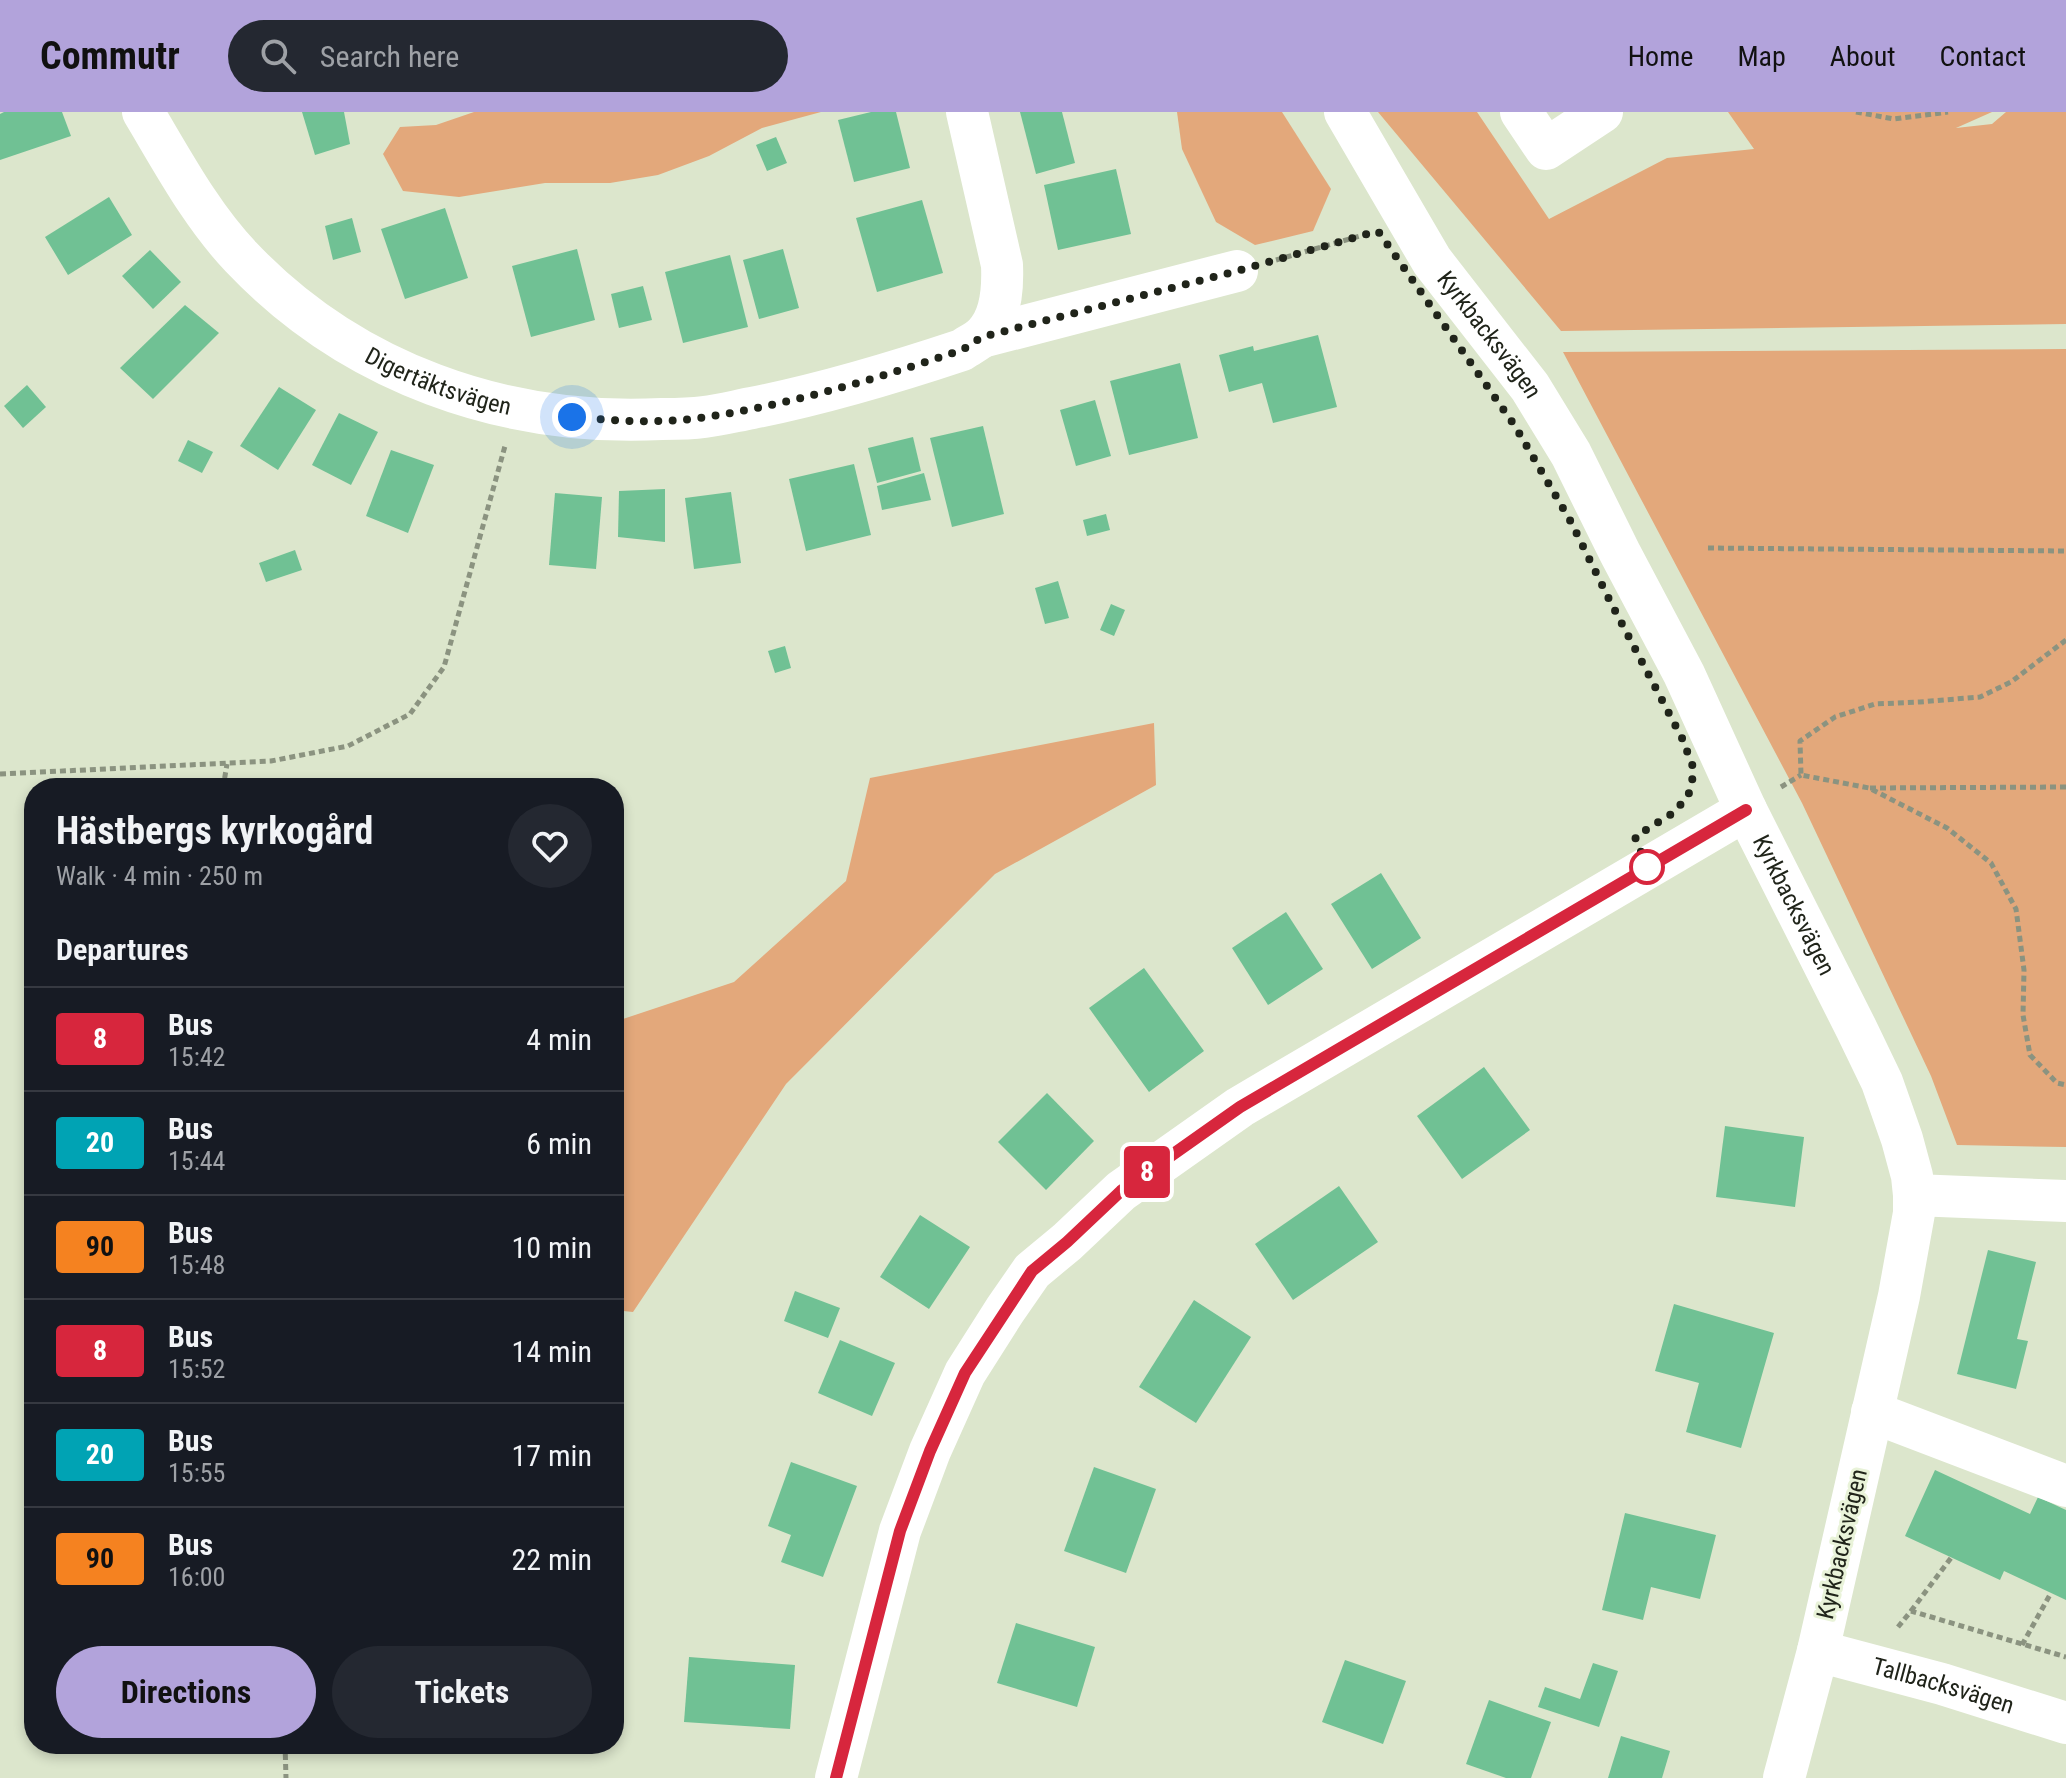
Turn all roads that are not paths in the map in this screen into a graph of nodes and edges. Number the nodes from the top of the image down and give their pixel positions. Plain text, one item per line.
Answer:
1 (143, 112) edge
2 (967, 112) edge
3 (1345, 112) edge
4 (1521, 112) edge
5 (1602, 112) edge
6 (1237, 271) road end
7 (982, 337) junction
8 (1746, 810) junction
9 (1914, 1195) junction
10 (2066, 1201) edge
11 (1872, 1412) junction
12 (2066, 1486) edge
13 (1818, 1651) junction
14 (2066, 1723) edge
15 (836, 1778) edge
16 (1784, 1778) edge

1 - 7 street, Digertäktsvägen
2 - 7 street
3 - 8 street, Kyrkbacksvägen
4 - 5 street
6 - 7 street, Digertäktsvägen
8 - 9 street, Kyrkbacksvägen
8 - 15 street
9 - 10 street
9 - 11 street, Kyrkbacksvägen
11 - 12 street
11 - 13 street, Kyrkbacksvägen
13 - 14 street, Tallbacksvägen
13 - 16 street, Kyrkbacksvägen

